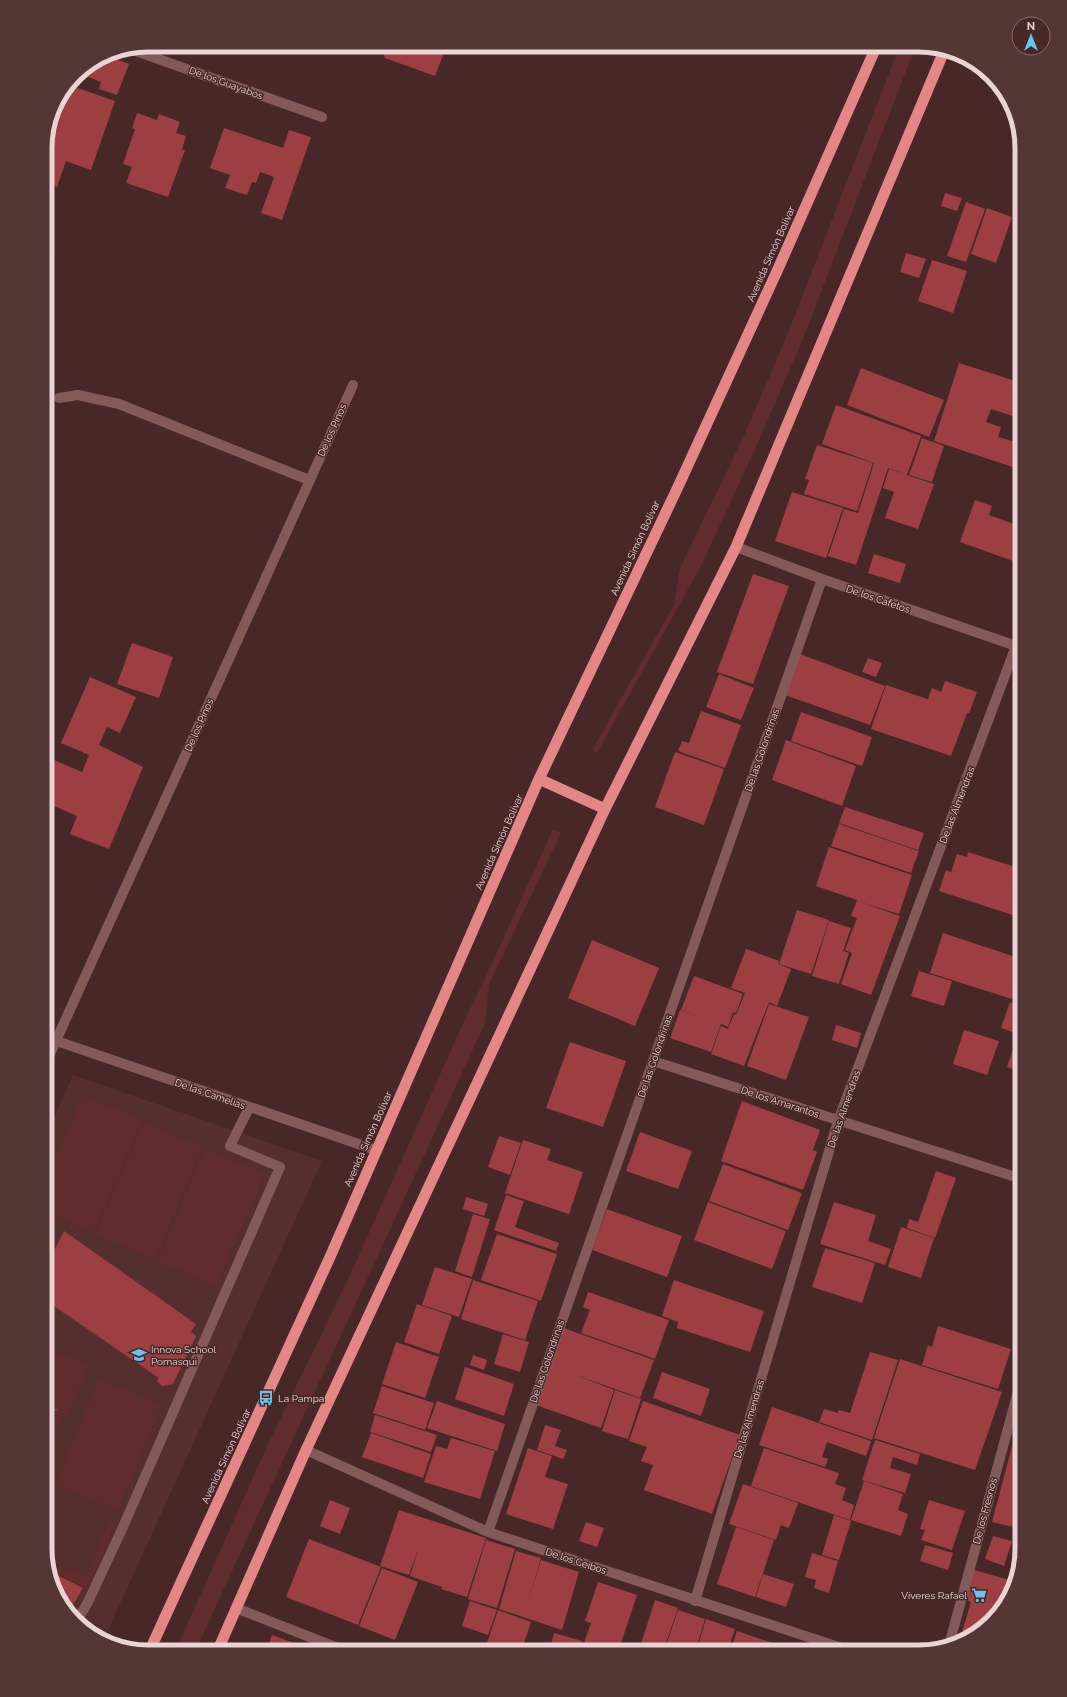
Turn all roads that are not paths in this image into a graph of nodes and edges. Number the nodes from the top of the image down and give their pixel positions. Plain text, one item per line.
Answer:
1 (140, 52) edge
2 (874, 52) edge
3 (942, 55) edge
4 (322, 117) dead end
5 (353, 385) dead end
6 (59, 398) dead end
7 (309, 480) junction
8 (736, 547) junction
9 (822, 579) junction
10 (1015, 646) edge
11 (1015, 657) edge
12 (539, 779) junction
13 (605, 809) junction
14 (52, 1040) edge
15 (56, 1041) junction
16 (52, 1050) edge
17 (653, 1061) junction
18 (250, 1108) junction
19 (838, 1121) junction
20 (376, 1150) junction
21 (1015, 1177) edge
22 (1015, 1403) edge
23 (306, 1450) junction
24 (488, 1532) junction
25 (695, 1601) junction
26 (236, 1608) junction
27 (80, 1616) edge
28 (950, 1640) edge
29 (152, 1645) edge
30 (220, 1645) edge
31 (330, 1645) edge
32 (832, 1645) edge

1 - 4 street, De los Guayabos
2 - 12 highway, Avenida Simón Bolívar
3 - 8 highway
5 - 7 street, De los Pinos
6 - 7 street
7 - 15 street, De los Pinos
8 - 9 street, De los Cafetos
8 - 13 highway
9 - 10 street, De los Cafetos
9 - 17 street, De las Golondrinas
11 - 19 street, De las Almendras
12 - 13 highway
12 - 20 highway, Avenida Simón Bolívar
13 - 23 highway
14 - 15 street, De las Camelias
15 - 16 street, De los Pinos
15 - 18 street, De las Camelias
17 - 19 street, De los Amarantos
17 - 24 street, De las Golondrinas
18 - 20 street, De las Camelias
18 - 27 street
19 - 21 street, De los Amarantos
19 - 25 street, De las Almendras
20 - 29 highway, Avenida Simón Bolívar
22 - 28 street, De los Fresnos
23 - 24 street, De los Ceibos
23 - 26 highway
24 - 25 street, De los Ceibos
25 - 32 street, De los Ceibos
26 - 30 highway
26 - 31 street

